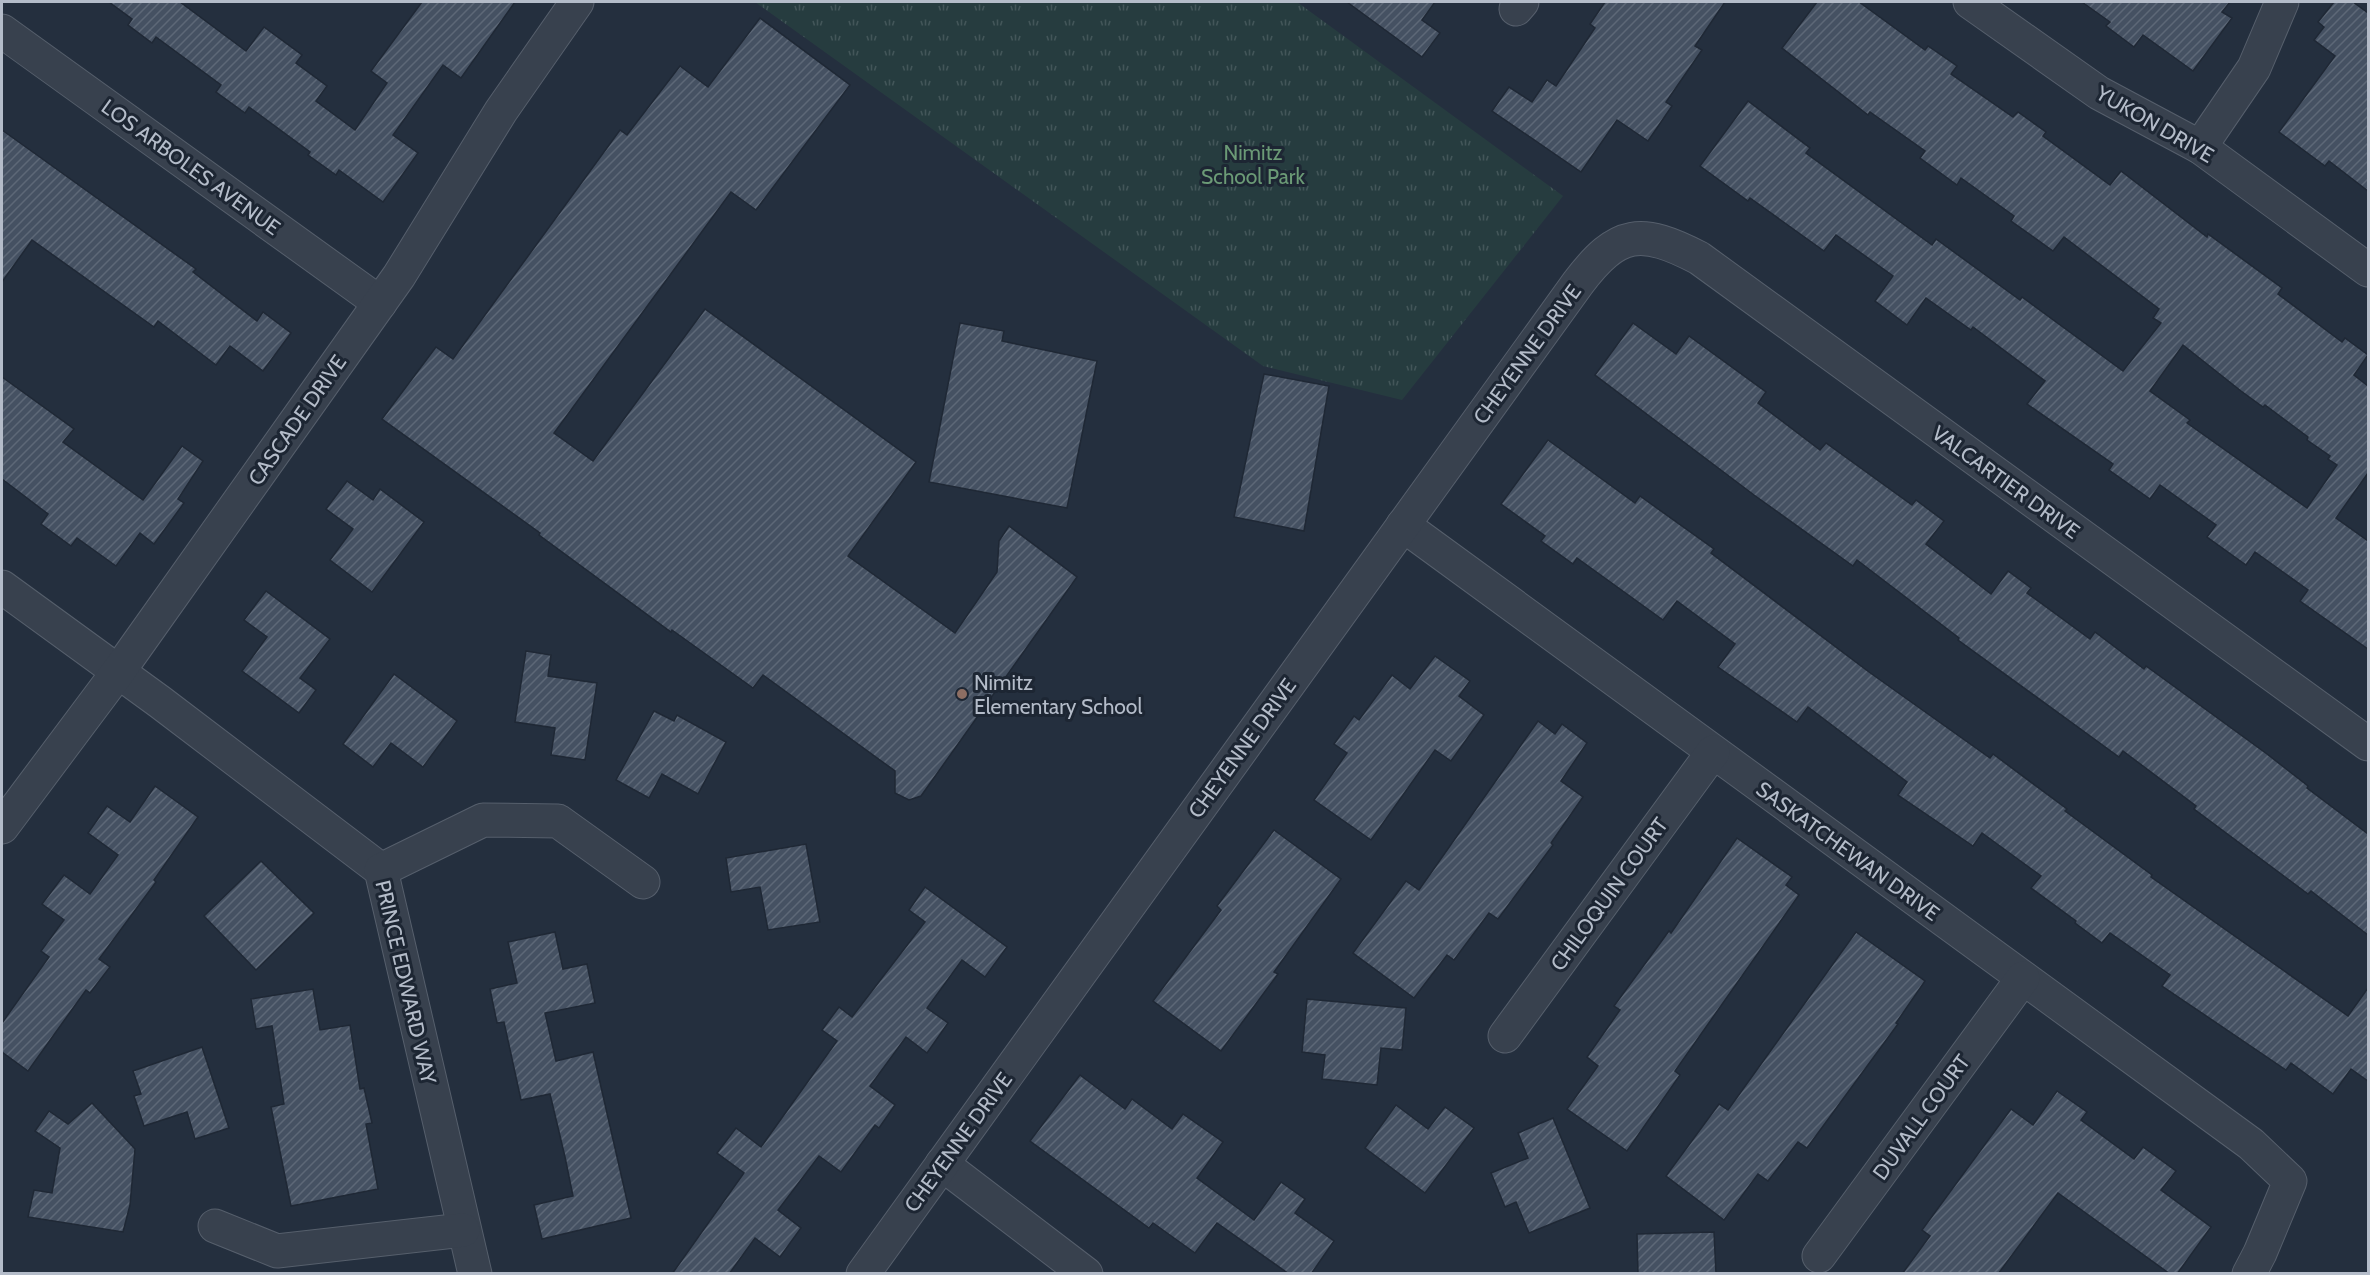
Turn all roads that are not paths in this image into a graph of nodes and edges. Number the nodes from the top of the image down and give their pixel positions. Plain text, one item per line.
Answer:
1 (577, 2) edge
2 (1970, 2) edge
3 (2282, 2) edge
4 (2, 31) edge
5 (2200, 147) junction
6 (1635, 239) joint
7 (2368, 270) edge
8 (380, 303) junction
9 (1403, 525) junction
10 (2, 587) edge
11 (117, 672) junction
12 (2368, 744) edge
13 (1713, 752) junction
14 (2, 827) edge
15 (381, 870) junction
16 (643, 882) dead end
17 (2023, 978) junction
18 (1505, 1036) dead end
19 (942, 1164) junction
20 (215, 1226) dead end
21 (463, 1230) junction
22 (1819, 1256) dead end
23 (475, 1274) edge
24 (863, 1274) edge
25 (1086, 1274) edge
26 (2249, 1274) edge

1 - 8 street, CASCADE DRIVE
2 - 5 street, YUKON DRIVE
3 - 5 street
4 - 8 street, LOS ARBOLES AVENUE
5 - 7 street, YUKON DRIVE
6 - 9 street, CHEYENNE DRIVE
6 - 12 street, VALCARTIER DRIVE
8 - 11 street, CASCADE DRIVE
9 - 13 street, SASKATCHEWAN DRIVE
9 - 19 street, CHEYENNE DRIVE
10 - 11 street, PRINCE EDWARD WAY
11 - 14 street, CASCADE DRIVE
11 - 15 street, PRINCE EDWARD WAY
13 - 17 street, SASKATCHEWAN DRIVE
13 - 18 street, CHILOQUIN COURT
15 - 16 street
15 - 21 street, PRINCE EDWARD WAY
17 - 22 street, DUVALL COURT
17 - 26 street, SASKATCHEWAN DRIVE
19 - 24 street, CHEYENNE DRIVE
19 - 25 street
20 - 21 street
21 - 23 street, PRINCE EDWARD WAY

